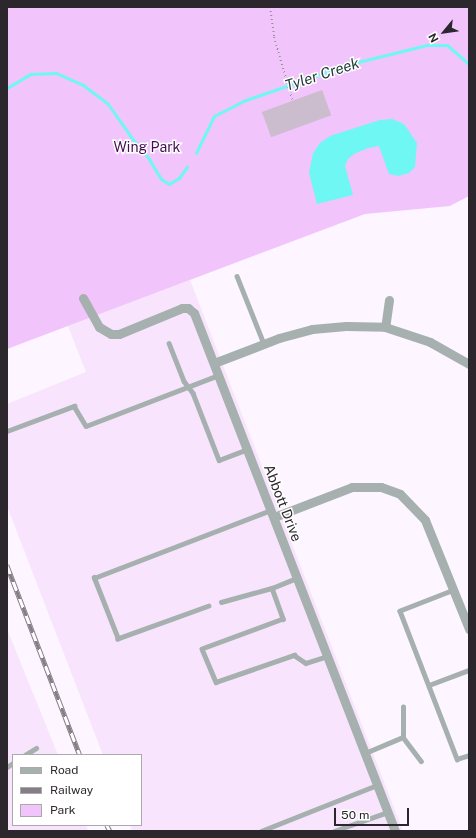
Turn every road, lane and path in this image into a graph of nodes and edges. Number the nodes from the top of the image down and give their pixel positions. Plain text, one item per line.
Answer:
1 (270, 7) edge
2 (291, 98) dead end
3 (237, 276) dead end
4 (83, 298) dead end
5 (389, 300) dead end
6 (385, 327) junction
7 (169, 343) dead end
8 (264, 344) junction
9 (214, 363) junction
10 (469, 364) edge
11 (219, 375) junction
12 (188, 387) junction
13 (7, 431) edge
14 (247, 449) junction
15 (272, 513) junction
16 (297, 578) junction
17 (272, 588) junction
18 (454, 590) junction
19 (221, 602) dead end
20 (209, 606) dead end
21 (469, 629) edge
22 (327, 656) junction
23 (469, 670) edge
24 (429, 685) junction
25 (403, 707) dead end
26 (403, 737) junction
27 (36, 748) dead end
28 (365, 753) junction
29 (27, 754) edge
30 (469, 755) edge
31 (421, 761) dead end
32 (377, 785) junction
33 (388, 812) junction
34 (261, 831) edge
35 (334, 831) edge
36 (395, 831) edge

1 - 2 path
3 - 8 lane
4 - 9 street, Abbott Drive
5 - 6 street
6 - 8 street
6 - 10 street
7 - 12 lane
8 - 9 street
9 - 11 street, Abbott Drive
11 - 12 lane
11 - 14 street, Abbott Drive
12 - 13 lane
12 - 14 lane
14 - 15 street, Abbott Drive
15 - 16 street, Abbott Drive
15 - 18 street
15 - 20 lane
16 - 17 lane
16 - 22 street, Abbott Drive
17 - 19 lane
17 - 22 lane
18 - 21 street
18 - 24 lane
22 - 28 street, Abbott Drive
23 - 24 lane
24 - 30 lane
25 - 26 lane
26 - 28 lane
26 - 31 lane
27 - 29 lane
28 - 32 street, Abbott Drive
32 - 33 street, Abbott Drive
32 - 34 lane
33 - 35 lane
33 - 36 street, Abbott Drive

